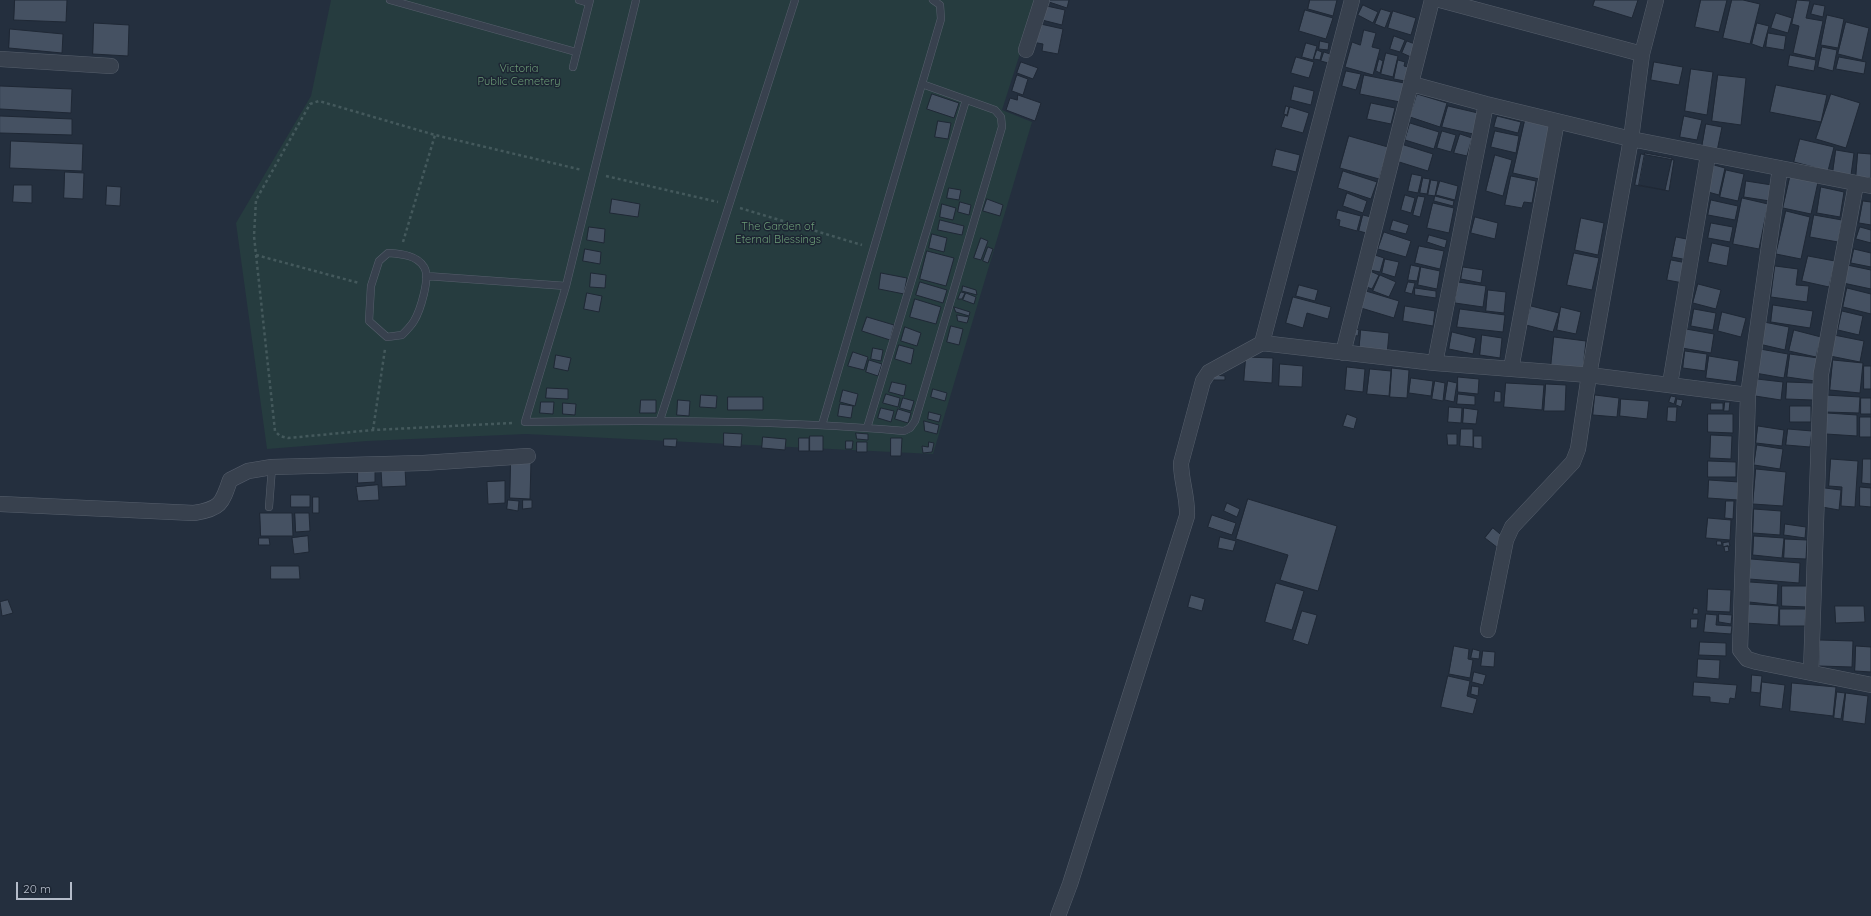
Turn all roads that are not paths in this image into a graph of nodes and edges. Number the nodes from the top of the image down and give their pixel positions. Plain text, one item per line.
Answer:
1 (390, 0) edge
2 (579, 0) edge
3 (636, 0) edge
4 (795, 0) edge
5 (933, 0) edge
6 (1042, 0) edge
7 (1352, 0) edge
8 (1432, 0) edge
9 (1440, 0) edge
10 (1656, 0) edge
11 (589, 2) edge
12 (1026, 50) dead end
13 (576, 52) junction
14 (1642, 54) junction
15 (0, 59) edge
16 (111, 66) dead end
17 (573, 67) dead end
18 (922, 84) junction
19 (1412, 84) junction
20 (966, 100) junction
21 (1486, 104) junction
22 (1557, 121) junction
23 (1631, 139) junction
24 (1708, 154) junction
25 (1780, 168) junction
26 (1864, 185) edge
27 (426, 276) junction
28 (566, 286) junction
29 (1262, 343) junction
30 (1343, 353) junction
31 (1434, 364) junction
32 (1511, 369) junction
33 (1589, 375) junction
34 (1670, 384) junction
35 (1748, 395) junction
36 (660, 420) junction
37 (822, 425) junction
38 (867, 428) junction
39 (528, 456) dead end
40 (272, 467) junction
41 (0, 504) edge
42 (269, 507) dead end
43 (1488, 630) dead end
44 (1811, 672) junction
45 (1871, 685) edge
46 (1058, 916) edge

1 - 13 lane
2 - 11 lane
3 - 28 lane
4 - 36 lane
5 - 18 lane
6 - 12 street
7 - 29 street
8 - 19 street
9 - 14 street
10 - 14 street
11 - 13 lane
13 - 17 lane
14 - 23 street
15 - 16 street
18 - 20 lane
18 - 37 lane
19 - 21 street
19 - 30 street
20 - 38 lane
20 - 38 lane
21 - 22 street
21 - 31 street
22 - 23 street
22 - 32 street
23 - 24 street
23 - 33 street
24 - 25 street
24 - 34 street
25 - 26 street
25 - 35 street
26 - 44 street
27 - 27 lane
27 - 28 lane
28 - 36 lane
29 - 30 street
29 - 46 street
30 - 31 street
31 - 32 street
32 - 33 street
33 - 34 street
33 - 43 street
34 - 35 street
35 - 44 street
36 - 37 lane
37 - 38 lane
39 - 40 street
40 - 41 street
40 - 42 lane
44 - 45 street

